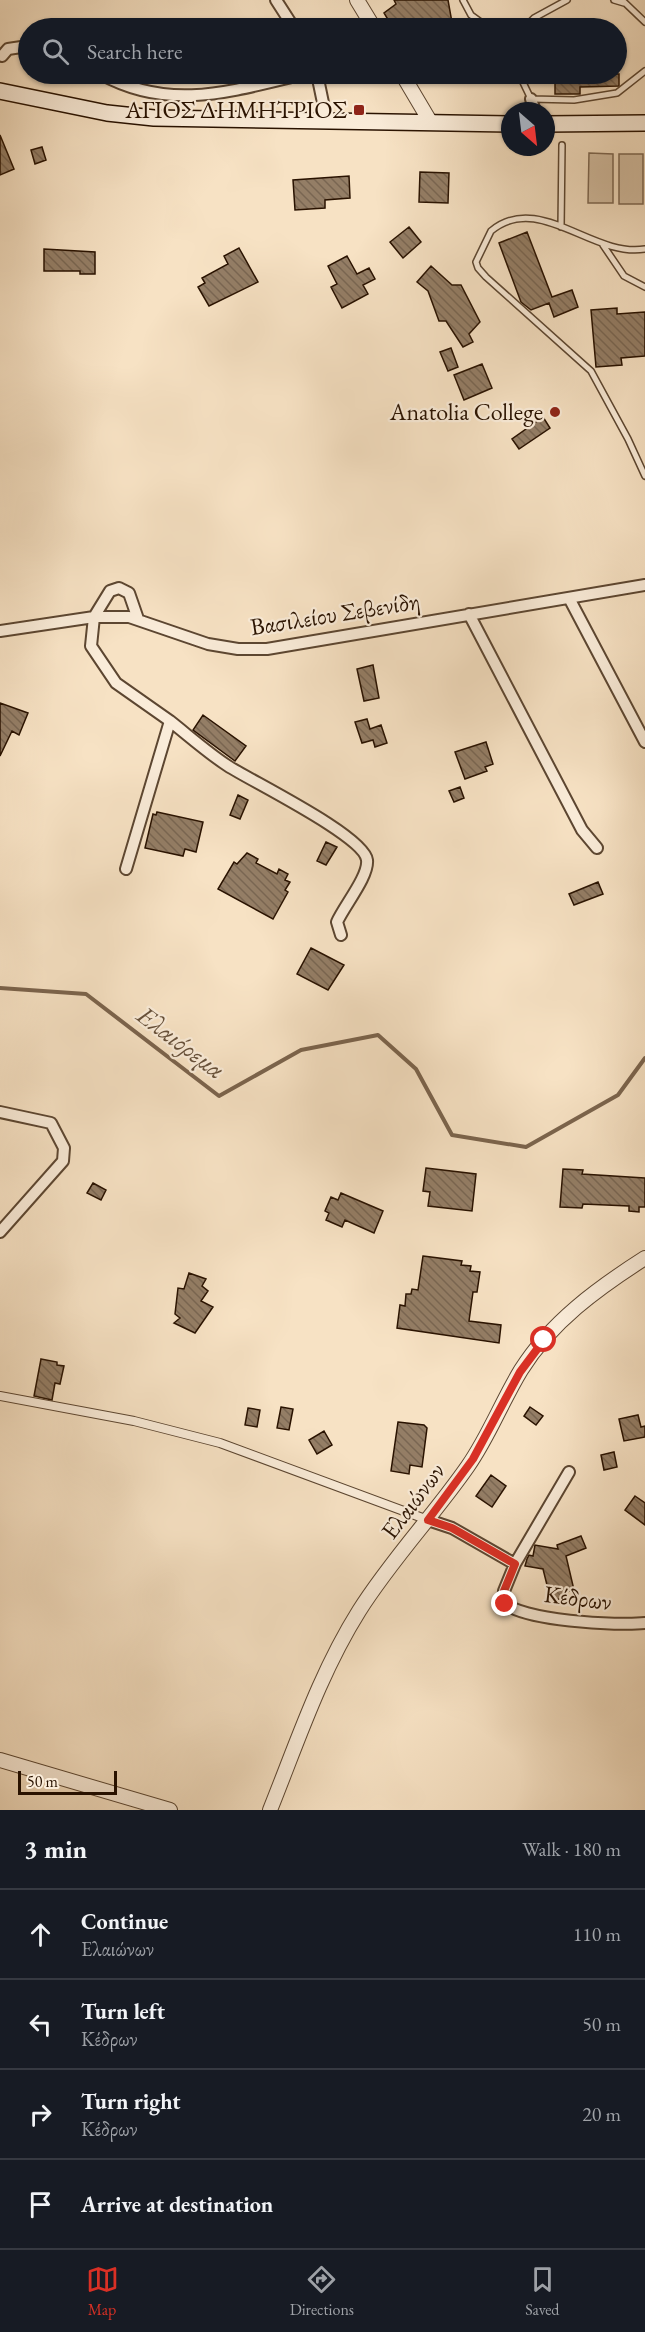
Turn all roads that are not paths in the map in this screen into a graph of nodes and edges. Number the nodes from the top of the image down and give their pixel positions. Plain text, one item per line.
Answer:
1 (276, 0) edge
2 (357, 0) edge
3 (463, 0) edge
4 (567, 0) edge
5 (614, 0) edge
6 (624, 2) edge
7 (288, 18) edge
8 (368, 18) edge
9 (475, 18) edge
10 (534, 18) edge
11 (645, 22) edge
12 (18, 48) edge
13 (2, 56) dead end
14 (645, 71) edge
15 (124, 84) edge
16 (260, 84) edge
17 (319, 84) edge
18 (408, 84) edge
19 (524, 84) edge
20 (0, 91) edge
21 (531, 99) junction
22 (532, 102) edge
23 (327, 122) junction
24 (431, 123) junction
25 (645, 123) edge
26 (501, 124) edge
27 (555, 124) edge
28 (562, 145) dead end
29 (561, 227) junction
30 (603, 245) junction
31 (645, 249) edge
32 (645, 287) edge
33 (645, 476) edge
34 (645, 585) edge
35 (569, 598) junction
36 (470, 614) junction
37 (94, 617) junction
38 (138, 619) junction
39 (0, 631) edge
40 (170, 721) junction
41 (645, 742) edge
42 (597, 848) dead end
43 (126, 869) dead end
44 (342, 935) dead end
45 (0, 1112) edge
46 (0, 1232) edge
47 (645, 1258) edge
48 (0, 1396) edge
49 (569, 1472) dead end
50 (428, 1520) junction
51 (515, 1564) junction
52 (645, 1623) edge
53 (0, 1760) edge
54 (170, 1810) edge
55 (270, 1810) edge

1 - 7 street
2 - 8 street
3 - 9 lane
4 - 10 lane
5 - 6 lane
6 - 11 lane
12 - 13 street
14 - 21 lane
15 - 16 street
17 - 23 street
18 - 24 street
19 - 21 lane
20 - 23 main road
21 - 22 street
23 - 24 main road
24 - 26 main road
25 - 27 main road
28 - 29 lane
29 - 30 lane
29 - 33 lane
30 - 31 lane
30 - 32 lane
34 - 35 street, Βασιλείου Σεβενίδη
35 - 36 street, Βασιλείου Σεβενίδη
35 - 41 street
36 - 38 street, Βασιλείου Σεβενίδη
36 - 42 street
37 - 38 street, Βασιλείου Σεβενίδη
37 - 38 street
37 - 39 street, Βασιλείου Σεβενίδη
37 - 40 street
40 - 43 street
40 - 44 street
45 - 46 street
47 - 50 street, Ελαιώνων
48 - 50 street
49 - 51 street
50 - 51 street, Κέδρων
50 - 55 street, Ελαιώνων
51 - 52 street, Κέδρων
53 - 54 street

